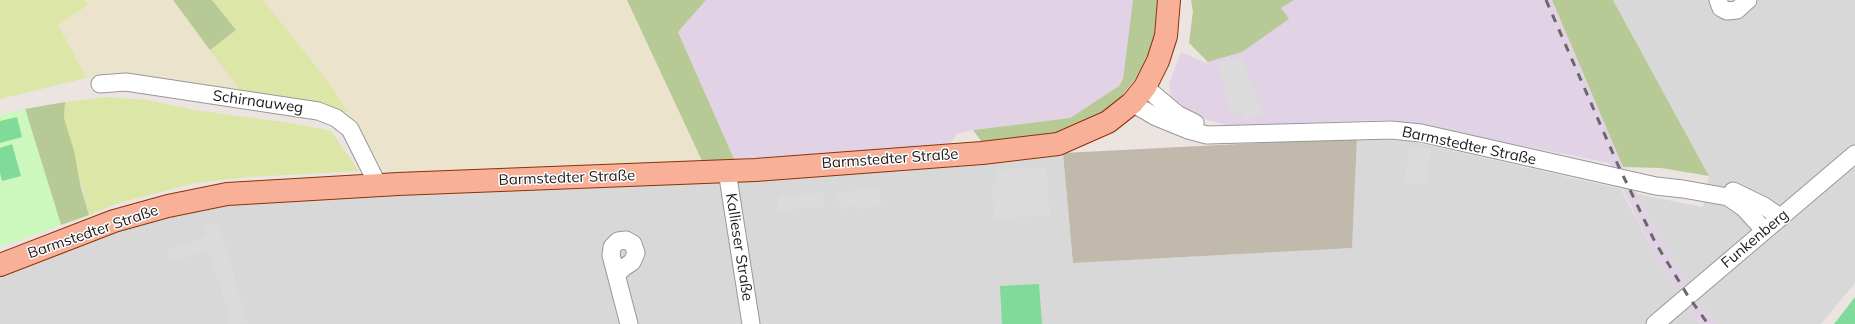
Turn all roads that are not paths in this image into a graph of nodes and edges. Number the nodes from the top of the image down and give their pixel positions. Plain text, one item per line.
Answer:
1 (1169, 0) edge
2 (1718, 0) edge
3 (1748, 0) edge
4 (100, 84) dead end
5 (1138, 95) junction
6 (1855, 154) edge
7 (727, 171) junction
8 (378, 185) junction
9 (1683, 189) junction
10 (1780, 218) junction
11 (1764, 230) junction
12 (0, 265) edge
13 (617, 274) dead end
14 (629, 324) edge
15 (751, 324) edge
16 (1655, 324) edge

1 - 5 main road
2 - 3 street
4 - 8 street, Schirnauweg
5 - 7 main road, Barmstedter Straße
5 - 9 street, Barmstedter Straße
6 - 10 street, Funkenberg
7 - 8 main road, Barmstedter Straße
7 - 15 street, Kallieser Straße
8 - 12 main road, Barmstedter Straße
9 - 10 street, Barmstedter Straße
9 - 11 street, Barmstedter Straße
10 - 11 street, Funkenberg
11 - 16 street, Funkenberg
13 - 14 street

